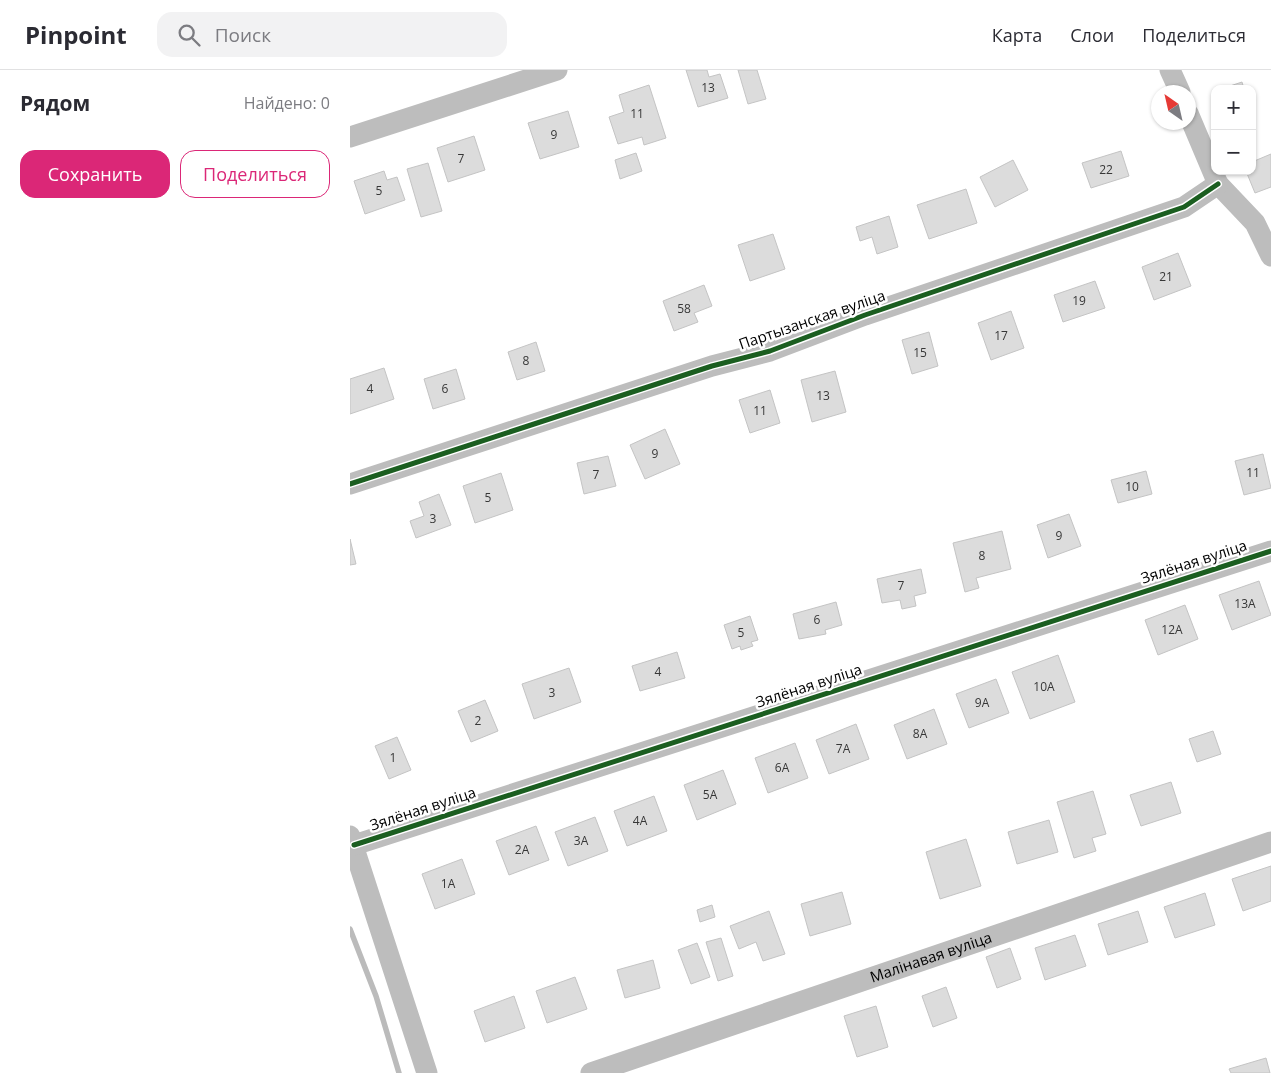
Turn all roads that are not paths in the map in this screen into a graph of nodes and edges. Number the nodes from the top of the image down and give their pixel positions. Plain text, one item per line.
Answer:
1 (557, 70) edge
2 (1170, 70) edge
3 (1177, 85) edge
4 (1195, 130) edge
5 (350, 137) edge
6 (1218, 184) junction
7 (1271, 256) edge
8 (350, 484) edge
9 (1271, 551) edge
10 (352, 840) edge
11 (1271, 842) edge
12 (427, 1073) edge
13 (591, 1073) edge

1 - 5 street
2 - 3 street
4 - 6 street
6 - 7 street
6 - 8 street, Партызанская вуліца
9 - 10 street, Зялёная вуліца
10 - 12 street
11 - 13 street, Малінавая вуліца

